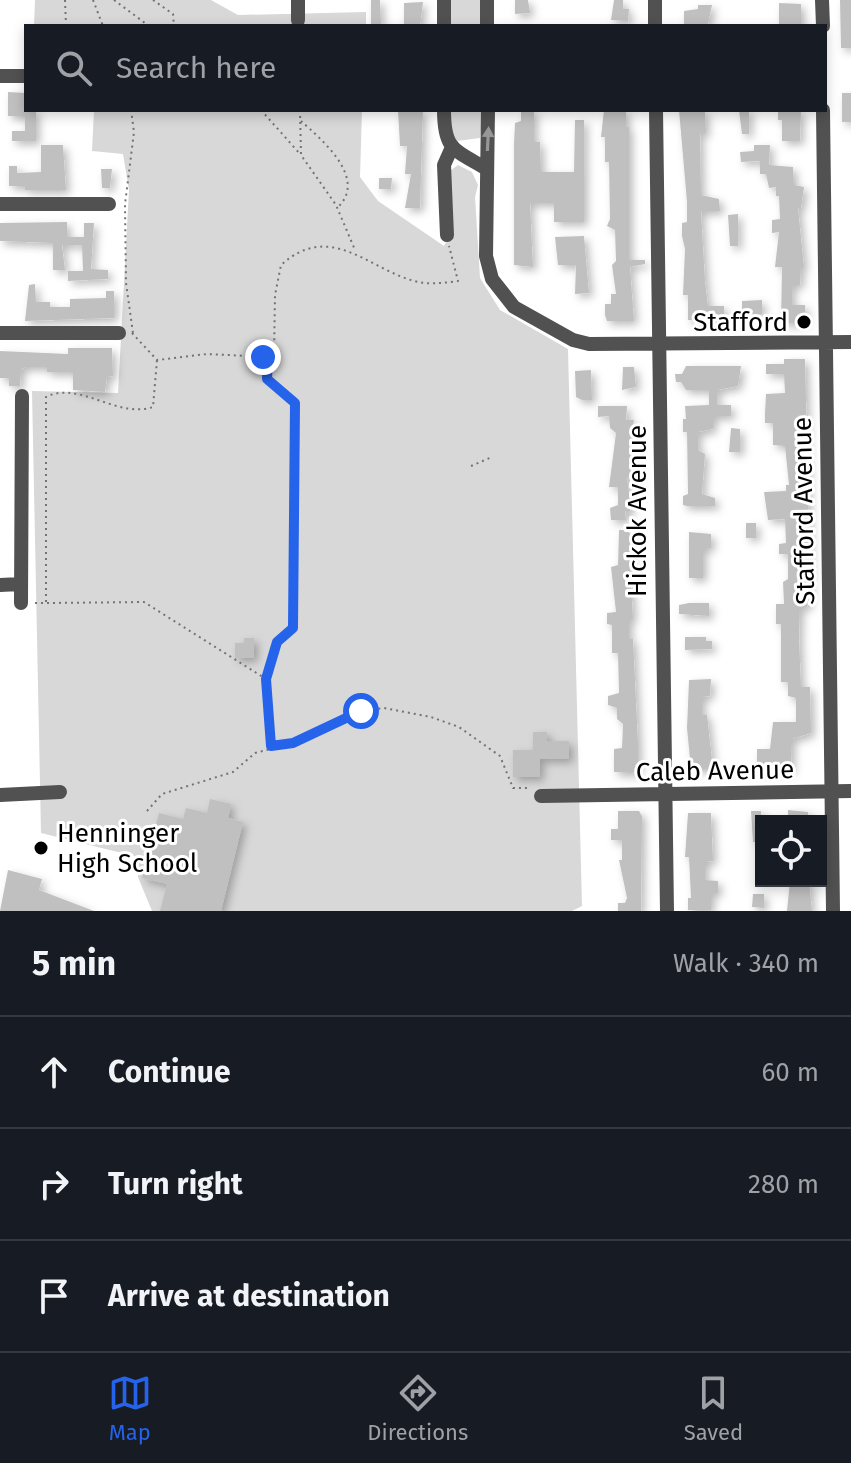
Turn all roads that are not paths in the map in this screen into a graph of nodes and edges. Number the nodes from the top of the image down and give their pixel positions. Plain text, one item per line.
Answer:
1 (298, 0) edge
2 (444, 0) edge
3 (487, 0) edge
4 (655, 0) edge
5 (822, 0) edge
6 (298, 20) dead end
7 (444, 24) edge
8 (487, 24) edge
9 (655, 24) edge
10 (823, 24) edge
11 (0, 76) edge
12 (24, 76) edge
13 (444, 112) edge
14 (488, 112) edge
15 (656, 112) edge
16 (823, 112) edge
17 (452, 147) junction
18 (485, 168) junction
19 (0, 204) edge
20 (109, 204) dead end
21 (447, 235) dead end
22 (0, 333) edge
23 (126, 333) road end
24 (851, 342) edge
25 (825, 343) junction
26 (659, 345) junction
27 (22, 396) dead end
28 (20, 584) junction
29 (0, 585) edge
30 (21, 603) road end
31 (851, 791) edge
32 (60, 792) dead end
33 (540, 792) road end
34 (832, 792) junction
35 (0, 795) edge
36 (666, 797) junction
37 (667, 911) edge
38 (833, 911) edge

1 - 6 street
2 - 7 street
3 - 8 street
4 - 9 street
5 - 10 street
11 - 12 street
13 - 17 street
18 -> 14 street
15 - 26 street, Hickok Avenue
16 - 25 street, Stafford Avenue
17 - 18 street
17 - 21 street
18 - 26 street
19 - 20 street
22 - 23 street
24 - 25 street
25 - 26 street
25 - 34 street, Stafford Avenue
26 - 36 street, Hickok Avenue
27 - 28 street
28 - 29 street
28 - 30 street
31 - 34 street, Caleb Avenue
32 - 35 street
33 - 36 street, Caleb Avenue
34 - 36 street, Caleb Avenue
34 - 38 street, Stafford Avenue
36 - 37 street, Hickok Avenue

